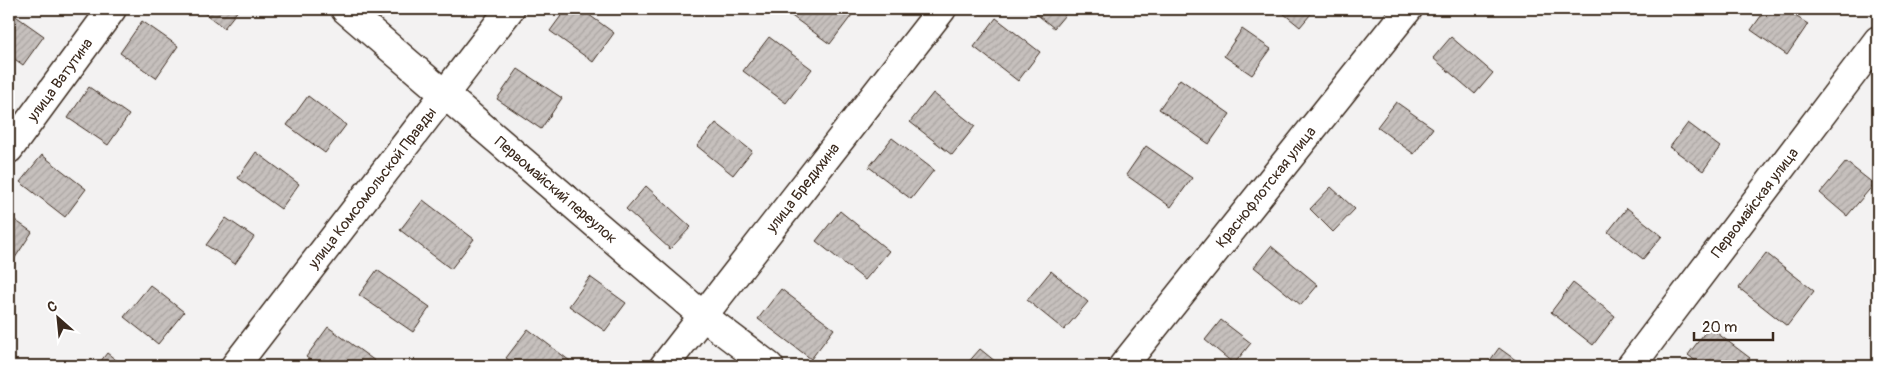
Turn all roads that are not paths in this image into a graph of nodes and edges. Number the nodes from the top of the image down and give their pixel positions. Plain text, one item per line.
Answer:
1 (112, 9) edge
2 (345, 9) edge
3 (510, 9) edge
4 (942, 9) edge
5 (1408, 9) edge
6 (1878, 40) edge
7 (444, 95) junction
8 (9, 149) edge
9 (703, 316) junction
10 (235, 366) edge
11 (664, 366) edge
12 (769, 366) edge
13 (1123, 366) edge
14 (1631, 366) edge

1 - 8 street, улица Ватутина
2 - 7 street, Первомайский переулок
3 - 7 street, улица Комсомольской Правды
4 - 9 street, улица Бредихина
5 - 13 street, Краснофлотская улица
6 - 14 street, Первомайская улица
7 - 9 street, Первомайский переулок
7 - 10 street, улица Комсомольской Правды
9 - 11 street, улица Бредихина
9 - 12 street, Первомайский переулок

